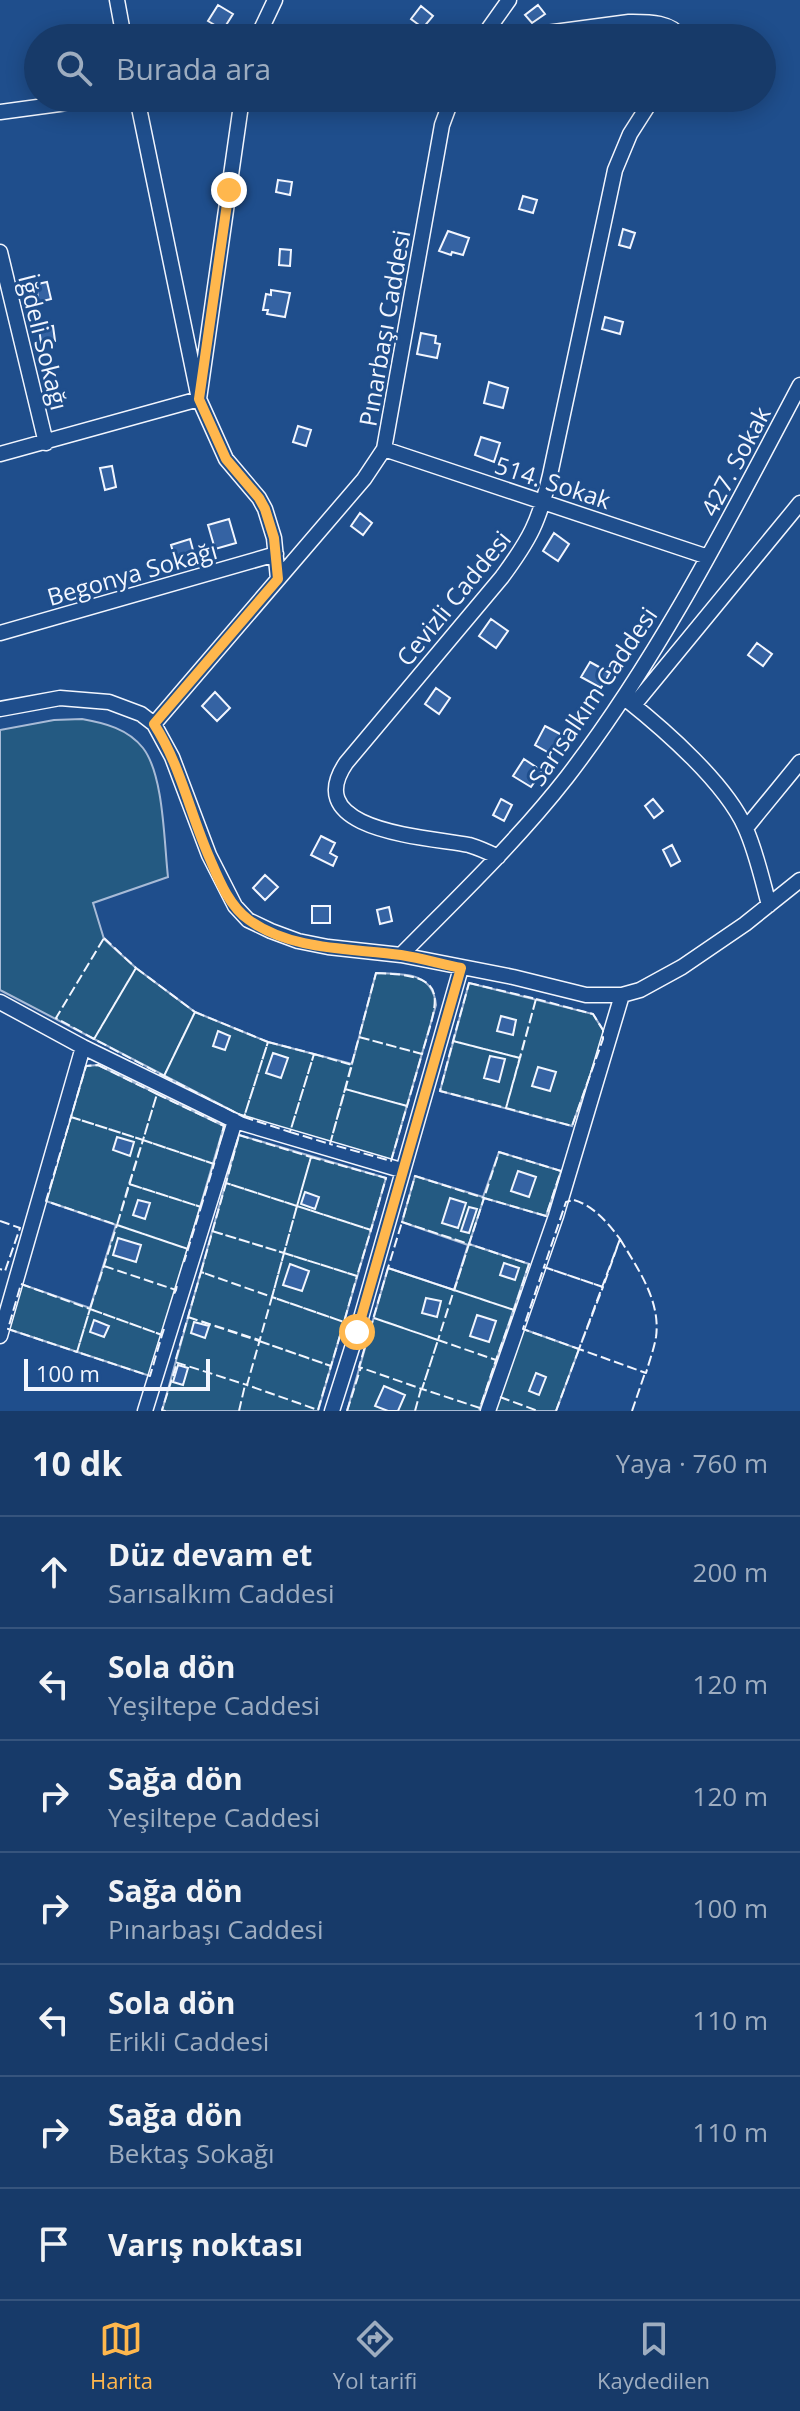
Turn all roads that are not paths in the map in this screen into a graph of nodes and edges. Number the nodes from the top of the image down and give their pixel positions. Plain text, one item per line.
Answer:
1 (117, 0) edge
2 (275, 0) edge
3 (509, 0) edge
4 (121, 24) edge
5 (264, 24) edge
6 (492, 24) edge
7 (614, 24) edge
8 (655, 24) edge
9 (24, 109) edge
10 (0, 112) edge
11 (140, 112) edge
12 (240, 112) edge
13 (447, 112) edge
14 (644, 112) edge
15 (0, 252) edge
16 (800, 385) edge
17 (199, 399) junction
18 (46, 443) junction
19 (384, 449) junction
20 (0, 454) edge
21 (544, 502) junction
22 (800, 503) edge
23 (276, 554) junction
24 (708, 557) junction
25 (278, 579) junction
26 (0, 633) edge
27 (629, 701) junction
28 (0, 709) edge
29 (154, 724) junction
30 (800, 762) edge
31 (746, 828) junction
32 (498, 857) junction
33 (800, 880) edge
34 (769, 905) junction
35 (401, 955) junction
36 (461, 968) junction
37 (622, 995) junction
38 (0, 1002) edge
39 (83, 1047) junction
40 (235, 1121) junction
41 (401, 1170) junction
42 (0, 1336) edge
43 (145, 1411) edge
44 (332, 1411) edge
45 (488, 1411) edge

1 - 4 street
2 - 5 street
3 - 6 street
7 - 8 street
9 - 10 street
11 - 17 street
12 - 17 street
13 - 19 street, Pınarbaşı Caddesi
14 - 21 street, Cevizli Caddesi
15 - 18 street, İğdeli Sokağı
16 - 24 street, 427. Sokak
17 - 18 street
17 - 23 street
18 - 20 street
19 - 21 street, 514. Sokak
19 - 25 street, Pınarbaşı Caddesi
21 - 24 street, 514. Sokak
21 - 32 street, Cevizli Caddesi
22 - 27 street
23 - 25 street
23 - 26 street, Begonya Sokağı
24 - 27 street, Sarısalkım Caddesi
25 - 29 street, Pınarbaşı Caddesi
27 - 31 street
27 - 32 street, Sarısalkım Caddesi
28 - 29 street
29 - 35 street
30 - 31 street
31 - 34 street
32 - 35 street, Sarısalkım Caddesi
33 - 34 street
34 - 37 street
35 - 36 street
36 - 37 street
36 - 41 street
37 - 45 street
38 - 39 street
39 - 40 street
39 - 42 street
40 - 41 street
40 - 43 street
41 - 44 street

